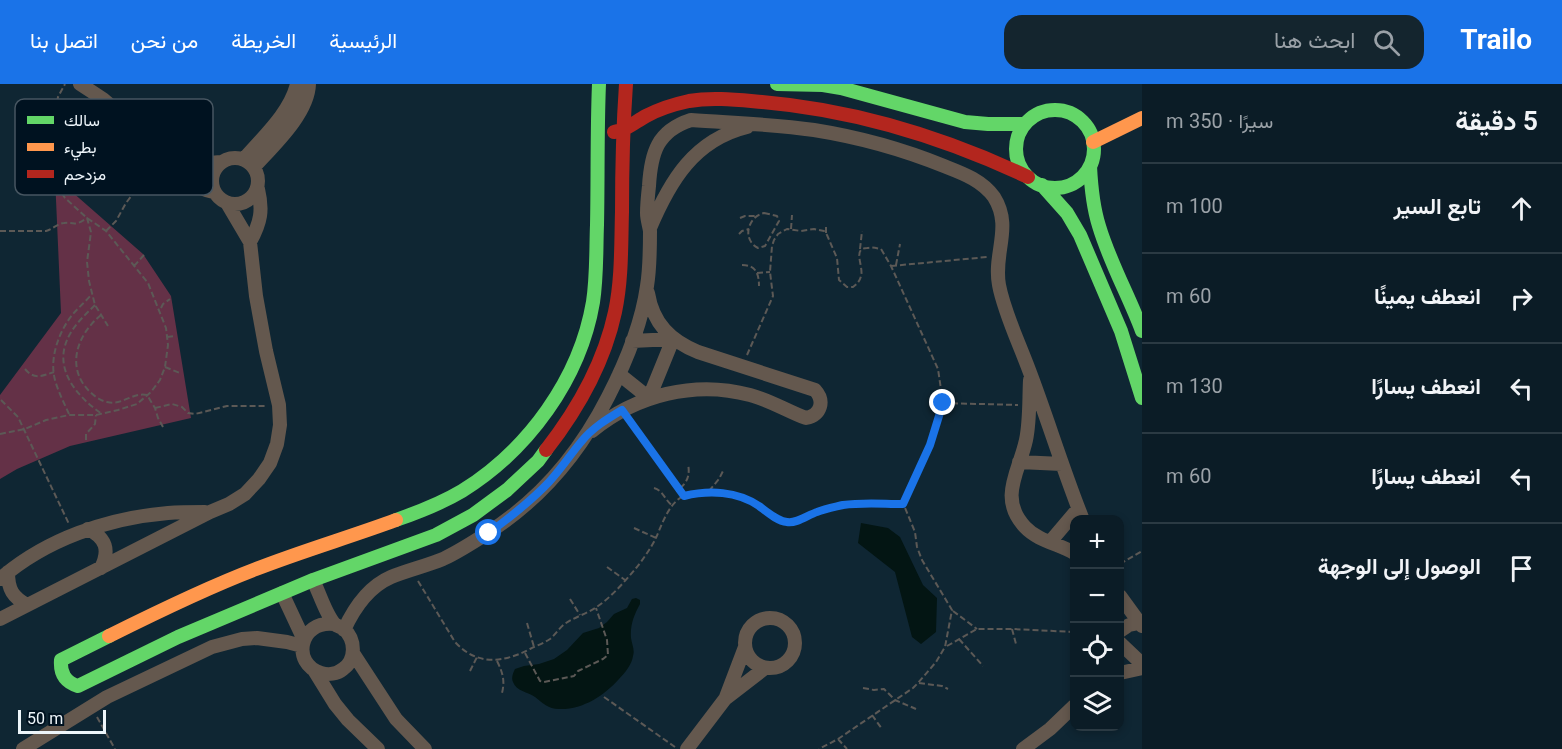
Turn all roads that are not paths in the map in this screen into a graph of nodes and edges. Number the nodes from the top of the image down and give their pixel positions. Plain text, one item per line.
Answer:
1 (80, 84) edge
2 (309, 84) edge
3 (598, 84) edge
4 (626, 84) edge
5 (777, 84) edge
6 (298, 95) edge
7 (103, 99) edge
8 (1142, 118) edge
9 (692, 120) junction
10 (1025, 124) junction
11 (758, 125) junction
12 (597, 127) junction
13 (623, 131) junction
14 (1093, 142) junction
15 (711, 143) junction
16 (221, 162) junction
17 (213, 163) edge
18 (249, 163) junction
19 (1090, 166) junction
20 (650, 168) junction
21 (213, 173) edge
22 (1028, 177) junction
23 (673, 181) junction
24 (1042, 185) junction
25 (213, 189) edge
26 (258, 189) junction
27 (214, 192) joint
28 (227, 203) junction
29 (1099, 225) junction
30 (650, 230) junction
31 (1079, 234) junction
32 (250, 242) junction
33 (647, 288) junction
34 (1142, 331) edge
35 (673, 339) junction
36 (632, 341) junction
37 (1030, 372) junction
38 (619, 374) junction
39 (649, 398) junction
40 (1142, 398) edge
41 (582, 441) junction
42 (1019, 462) junction
43 (1062, 464) junction
44 (210, 512) junction
45 (1081, 514) edge
46 (88, 529) junction
47 (1050, 542) junction
48 (1070, 551) edge
49 (101, 568) junction
50 (4, 576) edge
51 (314, 580) junction
52 (282, 593) junction
53 (1124, 602) edge
54 (27, 605) junction
55 (0, 620) edge
56 (1141, 624) edge
57 (339, 627) junction
58 (1124, 628) edge
59 (303, 643) junction
60 (745, 648) junction
61 (1124, 648) edge
62 (353, 653) junction
63 (1142, 666) edge
64 (765, 668) junction
65 (314, 670) junction
66 (1124, 671) edge
67 (725, 699) junction
68 (1070, 710) edge
69 (23, 749) edge
70 (378, 749) edge
71 (425, 749) edge
72 (687, 749) edge
73 (1023, 749) edge

1 - 7 street
2 - 6 street
3 - 12 main road
4 - 13 main road
5 - 10 main road
6 - 18 street
8 - 14 main road
9 - 11 street
9 - 15 street
9 - 20 street
10 - 14 main road
10 - 22 main road
11 - 15 street
11 - 37 street
12 - 13 main road
12 - 52 main road
13 - 22 main road
13 - 51 main road
14 - 19 main road
15 - 23 street
16 - 17 street
16 - 18 street
16 - 21 street
18 - 26 street
19 - 24 main road
19 - 29 main road
20 - 23 street
20 - 30 street
22 - 24 main road
23 - 30 street
24 - 31 main road
25 - 27 street
26 - 28 street
26 - 32 street
27 - 28 street
28 - 32 street
29 - 31 main road
29 - 34 main road
30 - 33 street
31 - 40 main road
32 - 44 street
33 - 35 street
33 - 36 street
35 - 36 street
35 - 39 street
35 - 39 street
36 - 38 street
37 - 42 street
37 - 43 street
38 - 39 street
38 - 41 street
39 - 41 street
41 - 57 street
42 - 43 street
42 - 47 street
43 - 45 street
44 - 46 street
44 - 49 street
45 - 47 street
46 - 49 street
46 - 50 street
47 - 48 street
49 - 54 street
50 - 54 street
51 - 52 main road
51 - 57 street
52 - 59 street
53 - 56 street
54 - 55 street
56 - 58 street
57 - 59 street
57 - 62 street
59 - 65 street
59 - 69 street
60 - 64 street
60 - 64 street
60 - 67 street
61 - 63 street
62 - 65 street
62 - 71 street
63 - 66 street
64 - 67 street
65 - 70 street
67 - 72 street
68 - 73 street

